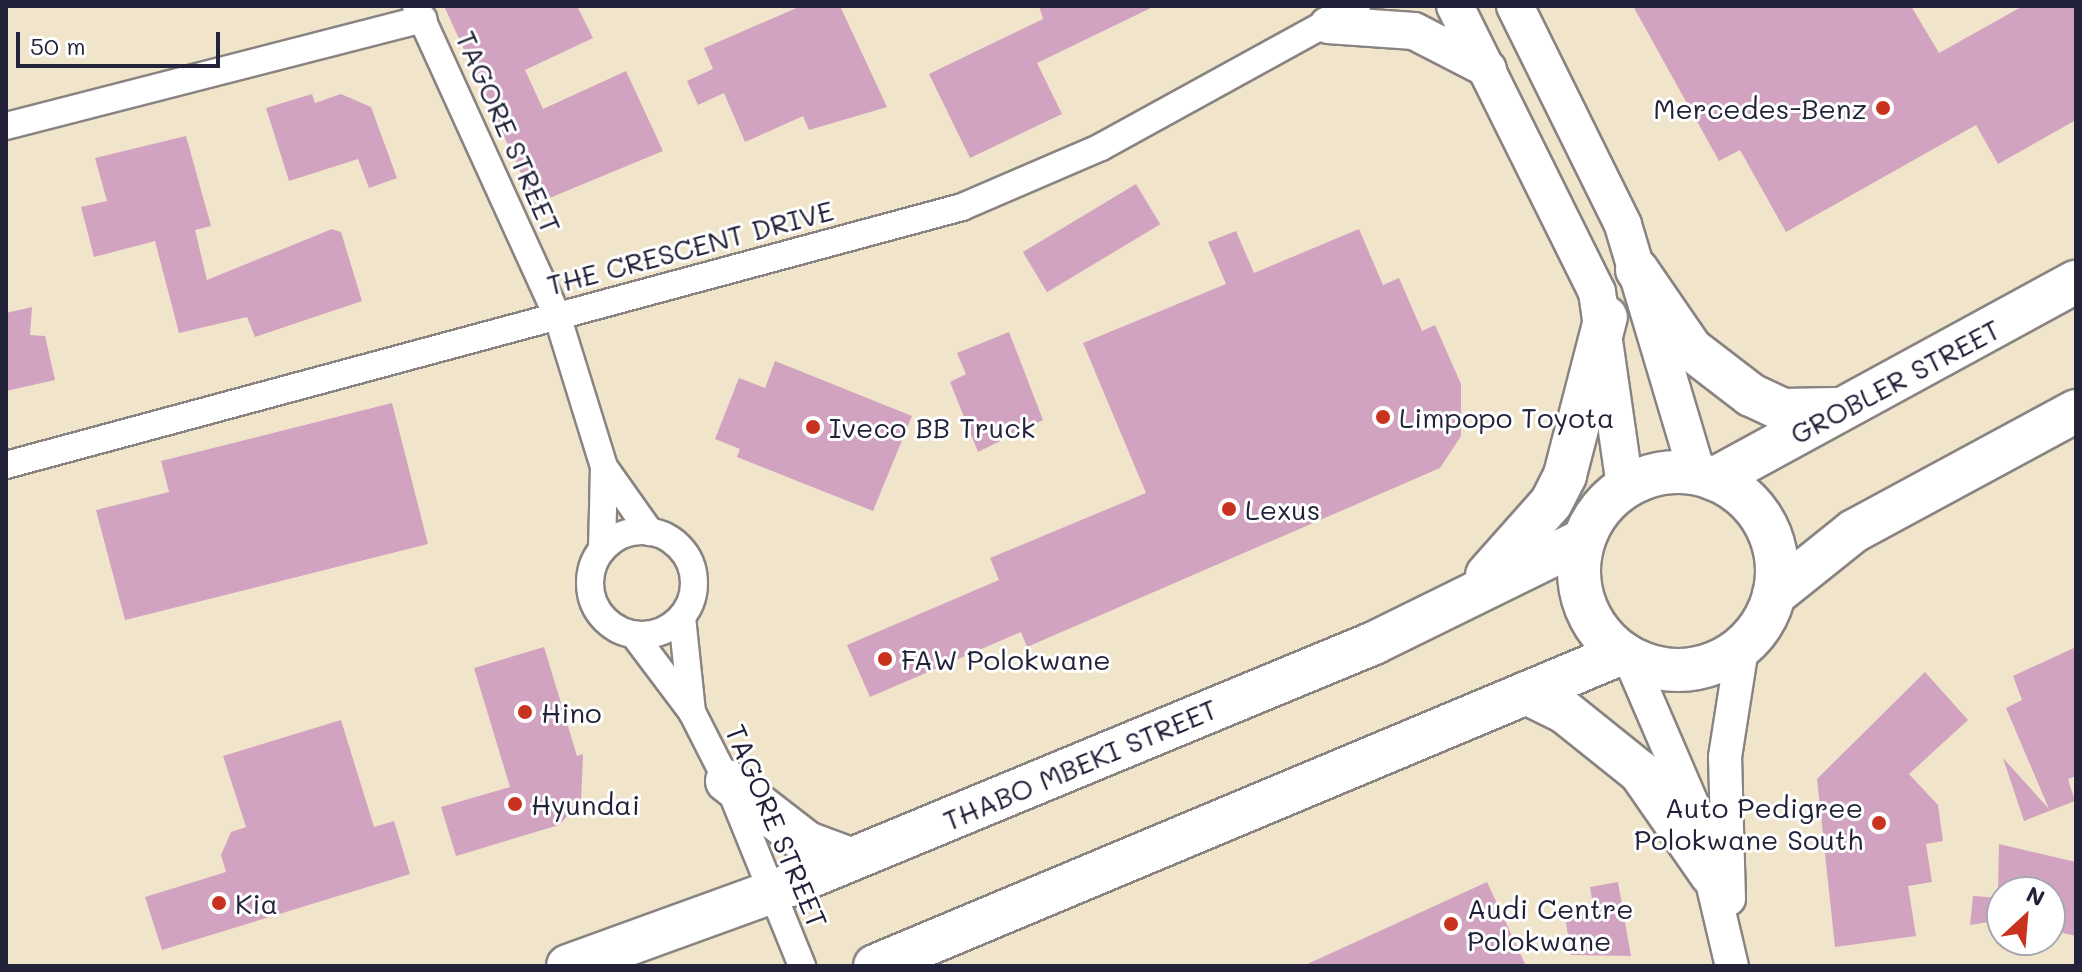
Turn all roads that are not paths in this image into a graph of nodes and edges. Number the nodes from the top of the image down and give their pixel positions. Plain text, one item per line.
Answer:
1 (1455, 6) edge
2 (1515, 6) edge
3 (1541, 6) edge
4 (419, 12) edge
5 (1342, 15) edge
6 (1537, 45) junction
7 (1488, 69) junction
8 (6, 126) edge
9 (1637, 270) junction
10 (2076, 282) edge
11 (557, 315) junction
12 (1606, 317) junction
13 (1845, 409) junction
14 (2076, 411) edge
15 (6, 465) edge
16 (604, 467) junction
17 (1705, 477) junction
18 (1625, 487) junction
19 (650, 532) junction
20 (1583, 540) junction
21 (602, 549) junction
22 (1466, 595) junction
23 (1774, 595) junction
24 (682, 617) junction
25 (634, 635) junction
26 (1742, 648) junction
27 (1625, 655) junction
28 (1526, 693) junction
29 (692, 712) junction
30 (727, 781) junction
31 (850, 859) junction
32 (1711, 874) junction
33 (775, 891) junction
34 (1727, 930) junction
35 (568, 966) edge
36 (802, 966) edge
37 (875, 966) edge
38 (1732, 966) edge

1 - 7 main road
2 - 6 main road
3 - 6 main road
4 - 8 street
4 - 11 street, TAGORE STREET
5 - 7 main road
5 - 11 street, THE CRESCENT DRIVE
6 - 9 main road
7 - 12 main road
9 - 13 main road
9 - 17 main road
10 - 13 main road, GROBLER STREET
11 - 15 street, THE CRESCENT DRIVE
11 - 16 street, TAGORE STREET
12 - 18 main road
12 - 22 main road
13 - 17 main road, GROBLER STREET
14 - 23 main road
16 - 19 street, TAGORE STREET
16 - 21 street, TAGORE STREET
17 - 18 main road
17 - 23 main road
18 - 20 main road, THABO MBEKI STREET
19 - 21 street
19 - 24 street, TAGORE STREET
20 - 22 main road, THABO MBEKI STREET
20 - 27 main road
21 - 25 street, TAGORE STREET
22 - 31 main road, THABO MBEKI STREET
23 - 26 main road
24 - 25 street
24 - 29 street, TAGORE STREET
25 - 29 street, TAGORE STREET
26 - 27 main road
26 - 34 street
27 - 28 main road
27 - 32 street
28 - 32 main road
28 - 37 main road
29 - 30 street, TAGORE STREET
30 - 31 main road
30 - 33 street, TAGORE STREET
31 - 33 main road, THABO MBEKI STREET
32 - 34 street
33 - 35 main road, THABO MBEKI STREET
33 - 36 street, TAGORE STREET
34 - 38 street

